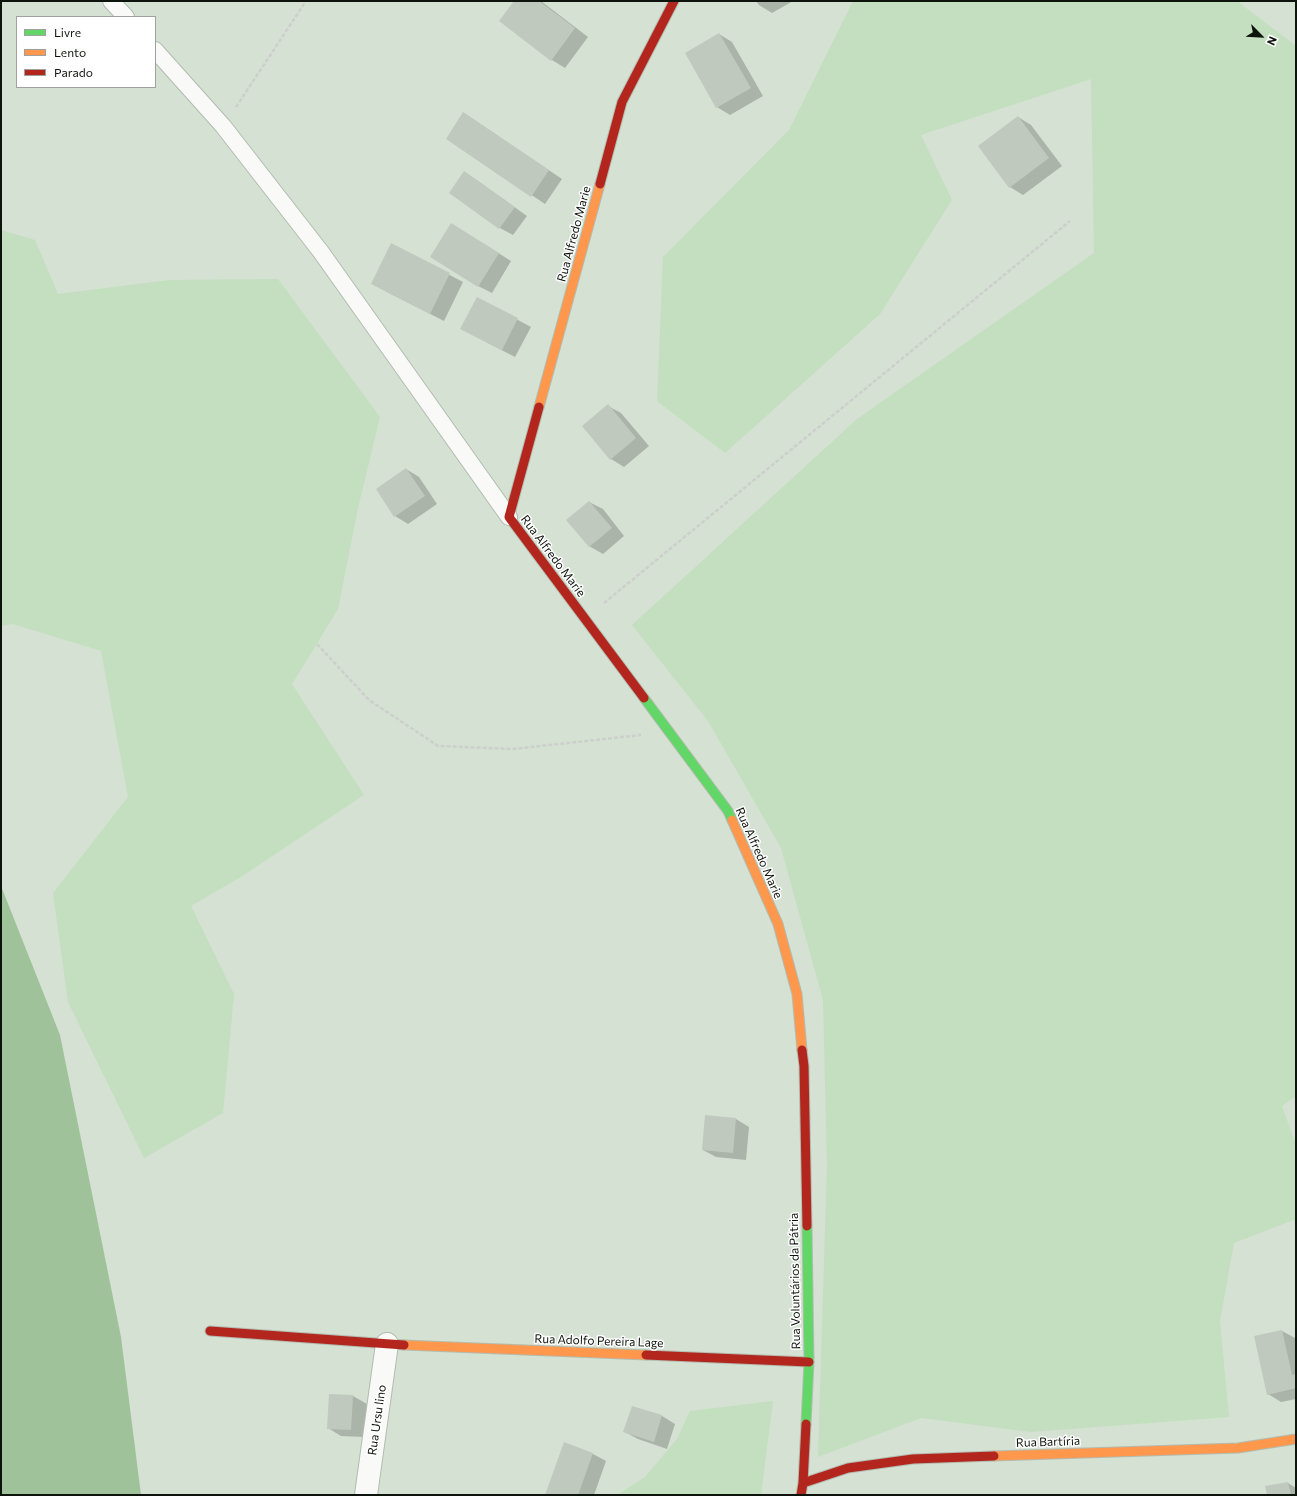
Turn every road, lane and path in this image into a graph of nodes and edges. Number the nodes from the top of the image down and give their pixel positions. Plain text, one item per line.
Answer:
1 (111, 1) edge
2 (306, 1) edge
3 (674, 1) edge
4 (125, 16) edge
5 (156, 51) edge
6 (223, 126) junction
7 (1070, 221) dead end
8 (509, 517) junction
9 (585, 619) junction
10 (317, 644) dead end
11 (669, 732) junction
12 (804, 1066) joint
13 (210, 1331) dead end
14 (387, 1344) junction
15 (809, 1362) junction
16 (1296, 1438) edge
17 (802, 1483) junction
18 (366, 1495) edge
19 (801, 1495) edge

1 - 4 lane
2 - 6 path
3 - 8 street, Rua Alfredo Marie
5 - 6 lane
6 - 8 lane
7 - 9 path
8 - 9 street, Rua Alfredo Marie
9 - 11 street, Rua Alfredo Marie
10 - 11 path
11 - 12 street, Rua Alfredo Marie
12 - 15 street, Rua Voluntários da Pátria
13 - 14 street, Rua Adolfo Pereira Lage
14 - 15 street, Rua Adolfo Pereira Lage
14 - 18 street, Rua Ursu lino
15 - 17 street, Rua Voluntários da Pátria
16 - 17 street, Rua Bartíria
17 - 19 street, Rua Voluntários da Pátria

